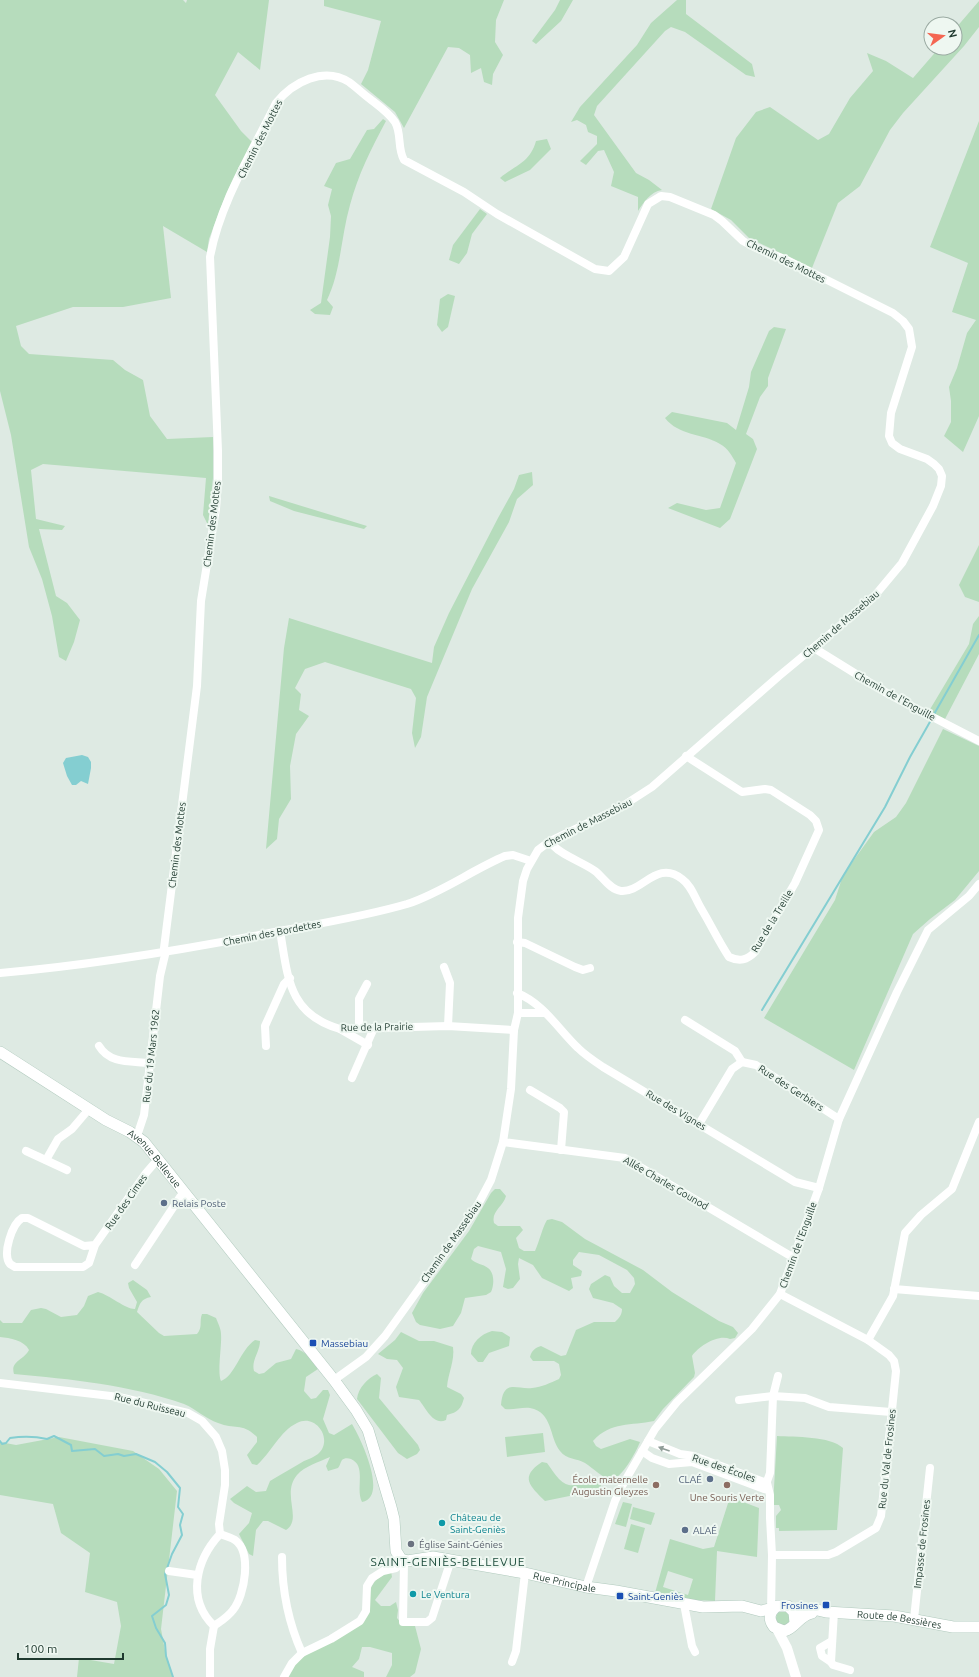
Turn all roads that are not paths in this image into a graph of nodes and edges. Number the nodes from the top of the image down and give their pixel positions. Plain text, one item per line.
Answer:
1 (942, 476) joint
2 (814, 648) junction
3 (979, 741) edge
4 (686, 756) junction
5 (550, 841) junction
6 (531, 861) junction
7 (979, 884) edge
8 (280, 931) junction
9 (518, 942) junction
10 (164, 952) junction
11 (156, 953) junction
12 (444, 967) dead end
13 (590, 968) dead end
14 (0, 973) edge
15 (160, 976) junction
16 (290, 978) junction
17 (367, 984) dead end
18 (518, 993) junction
19 (518, 1013) junction
20 (545, 1013) junction
21 (685, 1020) dead end
22 (448, 1026) junction
23 (359, 1028) junction
24 (374, 1028) junction
25 (340, 1029) junction
26 (514, 1030) junction
27 (368, 1044) junction
28 (100, 1046) dead end
29 (266, 1046) dead end
30 (0, 1052) edge
31 (742, 1062) junction
32 (149, 1063) junction
33 (352, 1078) dead end
34 (530, 1090) dead end
35 (89, 1109) junction
36 (839, 1119) junction
37 (979, 1122) edge
38 (699, 1124) junction
39 (137, 1136) junction
40 (503, 1142) junction
41 (561, 1150) junction
42 (26, 1151) dead end
43 (46, 1160) junction
44 (158, 1160) junction
45 (66, 1170) dead end
46 (819, 1188) junction
47 (184, 1191) junction
48 (96, 1245) junction
49 (794, 1258) junction
50 (135, 1265) dead end
51 (894, 1289) junction
52 (780, 1294) junction
53 (979, 1296) edge
54 (868, 1340) junction
55 (778, 1376) dead end
56 (334, 1380) junction
57 (0, 1383) edge
58 (773, 1396) junction
59 (739, 1400) dead end
60 (891, 1412) junction
61 (648, 1441) junction
62 (642, 1451) junction
63 (680, 1458) junction
64 (930, 1468) dead end
65 (766, 1486) junction
66 (220, 1534) junction
67 (772, 1555) junction
68 (282, 1557) dead end
69 (451, 1560) junction
70 (404, 1561) junction
71 (169, 1571) dead end
72 (525, 1573) junction
73 (197, 1575) junction
74 (586, 1587) junction
75 (772, 1588) junction
76 (684, 1604) junction
77 (789, 1607) junction
78 (819, 1611) junction
79 (834, 1612) junction
80 (773, 1617) junction
81 (914, 1619) junction
82 (214, 1626) junction
83 (792, 1626) junction
84 (979, 1627) edge
85 (787, 1648) junction
86 (695, 1652) dead end
87 (302, 1653) junction
88 (512, 1662) dead end
89 (850, 1670) dead end
90 (796, 1674) edge
91 (210, 1677) edge
92 (284, 1677) edge

1 - 2 street, Chemin de Massebiau
1 - 10 street, Chemin des Mottes
2 - 3 street, Chemin de l'Enguille
2 - 4 street, Chemin de Massebiau
4 - 5 street, Chemin de Massebiau
4 - 5 street, Rue de la Treille
5 - 6 street, Chemin de Massebiau
6 - 8 street, Chemin des Bordettes
6 - 9 street, Chemin de Massebiau
7 - 36 street, Chemin de l'Enguille
8 - 10 street, Chemin des Bordettes
8 - 16 street, Rue de la Prairie
9 - 13 street
9 - 18 street, Chemin de Massebiau
10 - 11 street, Chemin des Bordettes
10 - 15 street, Rue du 19 Mars 1962
11 - 14 street, Chemin des Bordettes
11 - 15 street, Rue du 19 Mars 1962
12 - 22 street
15 - 32 street, Rue du 19 Mars 1962
16 - 25 street, Rue de la Prairie
16 - 29 street
17 - 23 street
18 - 19 street, Chemin de Massebiau
18 - 20 street, Rue des Vignes
19 - 20 street
19 - 26 street, Chemin de Massebiau
20 - 38 street, Rue des Vignes
21 - 31 street
22 - 24 street, Rue de la Prairie
22 - 26 street, Rue de la Prairie
23 - 24 street, Rue de la Prairie
23 - 25 street, Rue de la Prairie
24 - 27 street
25 - 27 street
26 - 40 street, Chemin de Massebiau
27 - 33 street
28 - 32 street
30 - 35 main road, Avenue Bellevue
31 - 36 street, Rue des Gerbiers
31 - 38 street
32 - 39 street, Rue du 19 Mars 1962
34 - 41 street
35 - 39 main road, Avenue Bellevue
35 - 43 street
36 - 46 street, Chemin de l'Enguille
37 - 51 street
38 - 46 street, Rue des Vignes
39 - 44 main road, Avenue Bellevue
40 - 41 street, Allée Charles Gounod
40 - 56 street, Chemin de Massebiau
41 - 49 street, Allée Charles Gounod
42 - 43 street
43 - 45 street
44 - 47 main road, Avenue Bellevue
44 - 48 street, Rue des Cimes
46 - 49 street, Chemin de l'Enguille
47 - 50 street
47 - 56 main road, Avenue Bellevue
48 - 48 street, Rue des Cimes
49 - 52 street, Chemin de l'Enguille
51 - 53 street
51 - 54 street
52 - 54 street, Rue du Val de Frosines
52 - 61 street, Chemin de l'Enguille
54 - 60 street, Rue du Val de Frosines
55 - 58 street
56 - 70 main road
57 - 66 street, Rue du Ruisseau
58 - 59 street
58 - 60 street
58 - 65 street
60 - 67 street, Rue du Val de Frosines
61 - 62 street, Chemin de l'Enguille
63 -> 61 street, Rue des Écoles
62 - 63 street, Rue des Écoles
62 - 74 street, Chemin de l'Enguille
63 - 65 street, Rue des Écoles
64 - 81 street, Impasse de Frosines
65 - 67 street
66 - 73 street
66 - 82 street
67 - 75 street
68 - 87 street
69 - 70 main road, Rue Principale
69 - 70 street
69 - 72 main road, Rue Principale
70 - 87 street
71 - 73 street
72 - 74 main road, Rue Principale
72 - 88 street
73 - 82 street
74 - 76 main road, Rue Principale
75 - 77 street
75 - 80 street
76 - 80 main road, Rue Principale
76 - 86 street
77 - 78 main road, Route de Bessières
77 - 80 main road, Route de Bessières
77 - 83 main road
78 - 79 main road, Route de Bessières
78 - 83 main road, Route de Bessières
79 - 81 main road, Route de Bessières
79 - 89 street
80 - 83 main road
80 - 85 street
81 - 84 main road, Route de Bessières
82 - 91 street
83 - 85 street
85 - 90 street
87 - 92 street

